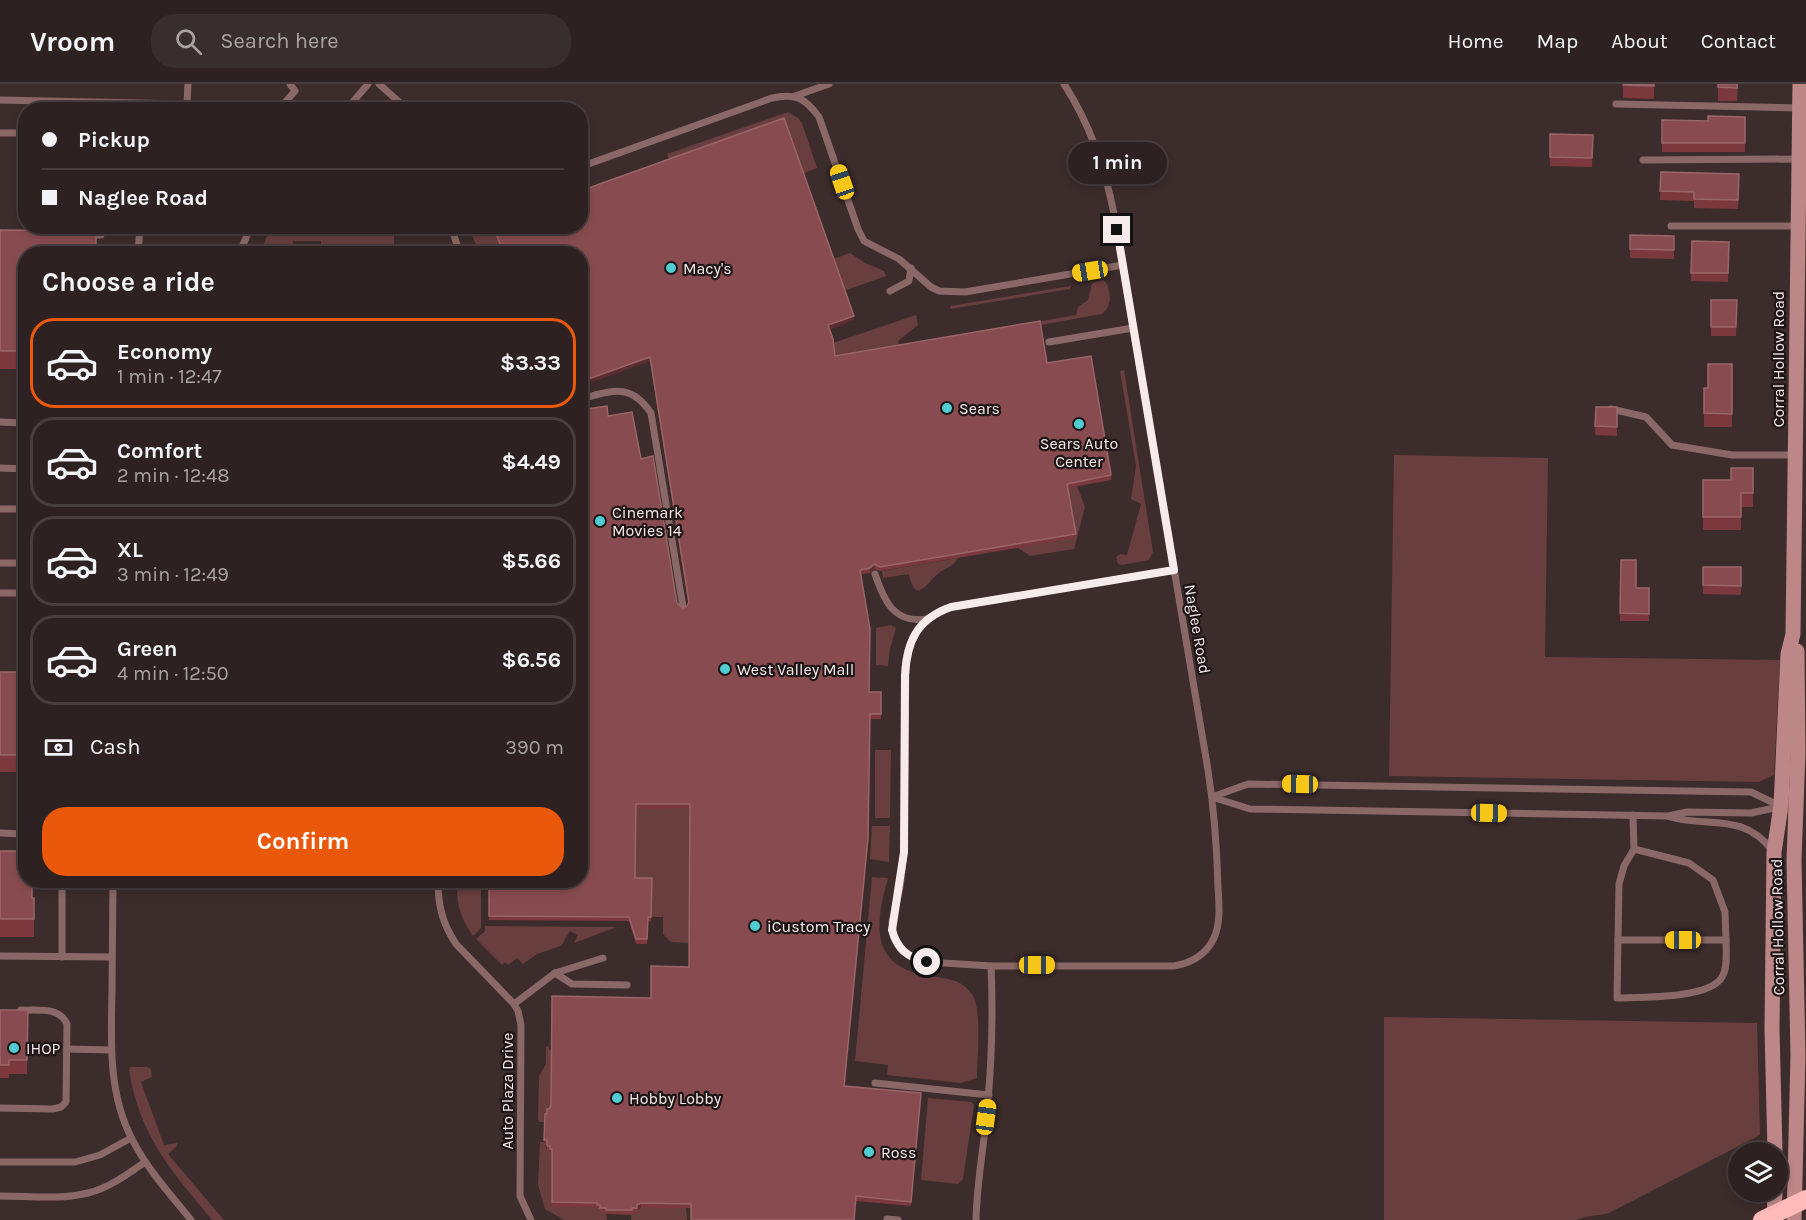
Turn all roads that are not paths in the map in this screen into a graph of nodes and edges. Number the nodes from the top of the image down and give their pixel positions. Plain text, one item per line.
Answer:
1 (188, 84) edge
2 (290, 84) edge
3 (368, 84) edge
4 (380, 84) edge
5 (829, 84) edge
6 (1064, 84) edge
7 (1800, 84) edge
8 (795, 96) junction
9 (0, 100) edge
10 (94, 102) edge
11 (187, 102) edge
12 (285, 102) edge
13 (353, 102) edge
14 (399, 102) edge
15 (1616, 105) dead end
16 (1799, 108) junction
17 (0, 133) edge
18 (18, 133) edge
19 (1798, 159) junction
20 (1643, 160) dead end
21 (588, 164) edge
22 (1671, 226) dead end
23 (1797, 226) junction
24 (78, 234) edge
25 (101, 234) edge
26 (1123, 265) junction
27 (911, 268) junction
28 (890, 291) dead end
29 (1133, 328) junction
30 (1049, 342) dead end
31 (588, 397) edge
32 (1611, 409) edge
33 (0, 422) edge
34 (18, 423) edge
35 (1795, 455) junction
36 (0, 468) edge
37 (18, 469) edge
38 (0, 509) edge
39 (18, 509) edge
40 (0, 563) edge
41 (18, 563) edge
42 (1174, 570) junction
43 (875, 574) dead end
44 (0, 593) edge
45 (18, 593) edge
46 (683, 606) edge
47 (927, 619) junction
48 (1792, 634) junction
49 (1802, 672) edge
50 (1212, 797) junction
51 (1796, 803) junction
52 (1781, 807) junction
53 (1633, 815) junction
54 (1668, 816) junction
55 (0, 833) edge
56 (18, 834) edge
57 (1634, 849) junction
58 (1774, 852) junction
59 (62, 888) edge
60 (113, 888) edge
61 (438, 888) edge
62 (1618, 940) junction
63 (1726, 940) junction
64 (0, 956) edge
65 (62, 957) junction
66 (112, 957) junction
67 (603, 958) dead end
68 (991, 966) junction
69 (555, 973) junction
70 (627, 985) dead end
71 (514, 1004) junction
72 (10, 1010) edge
73 (67, 1049) junction
74 (111, 1050) junction
75 (875, 1083) dead end
76 (989, 1095) junction
77 (0, 1108) edge
78 (131, 1138) junction
79 (1774, 1142) edge
80 (0, 1162) edge
81 (145, 1162) junction
82 (0, 1196) edge
83 (1806, 1199) edge
84 (1775, 1202) edge
85 (887, 1219) edge
86 (191, 1220) edge
87 (531, 1220) edge
88 (898, 1220) edge
89 (976, 1220) edge
90 (1762, 1220) edge
91 (1774, 1220) edge
92 (1794, 1220) edge

1 - 11 lane
2 - 12 lane
3 - 13 lane
4 - 14 lane
5 - 8 lane
6 - 26 lane, Naglee Road
7 - 16 street, Corral Hollow Road
8 - 21 lane
8 - 27 lane
9 - 10 lane
15 - 16 lane
16 - 19 street, Corral Hollow Road
17 - 18 lane
19 - 20 lane
19 - 23 street, Corral Hollow Road
22 - 23 lane
23 - 35 street, Corral Hollow Road
24 - 25 lane
26 - 27 lane
26 - 29 lane, Naglee Road
27 - 28 lane
29 - 30 lane
29 - 42 lane, Naglee Road
31 - 46 lane
32 - 35 lane
33 - 34 lane
35 - 48 street, Corral Hollow Road
36 - 37 lane
38 - 39 lane
40 - 41 lane
42 - 47 lane
42 - 50 lane, Naglee Road
43 - 47 lane
44 - 45 lane
47 - 68 lane, Naglee Road
48 - 49 street, Corral Hollow Road
48 - 52 street, Corral Hollow Road
49 - 51 street, Corral Hollow Road
50 - 52 lane
50 - 53 lane
50 - 68 lane, Naglee Road
51 - 52 street
51 - 92 street, Corral Hollow Road
52 - 54 lane
52 - 58 street, Corral Hollow Road
53 - 54 lane
53 - 57 lane
54 - 58 lane
55 - 56 lane
57 - 62 lane
57 - 63 lane
58 - 79 street, Corral Hollow Road
59 - 65 lane
60 - 66 lane
61 - 71 lane
62 - 63 lane
62 - 63 lane
64 - 65 lane
65 - 66 lane
66 - 74 lane
67 - 69 lane
68 - 76 lane
69 - 70 lane
69 - 71 lane
71 - 87 lane, Auto Plaza Drive
72 - 73 lane
73 - 74 lane
73 - 77 lane
74 - 78 lane
75 - 76 lane
76 - 89 lane
78 - 80 lane
78 - 81 lane
81 - 82 lane
81 - 86 lane
83 - 90 highway, bridge
84 - 91 street
85 - 88 lane

